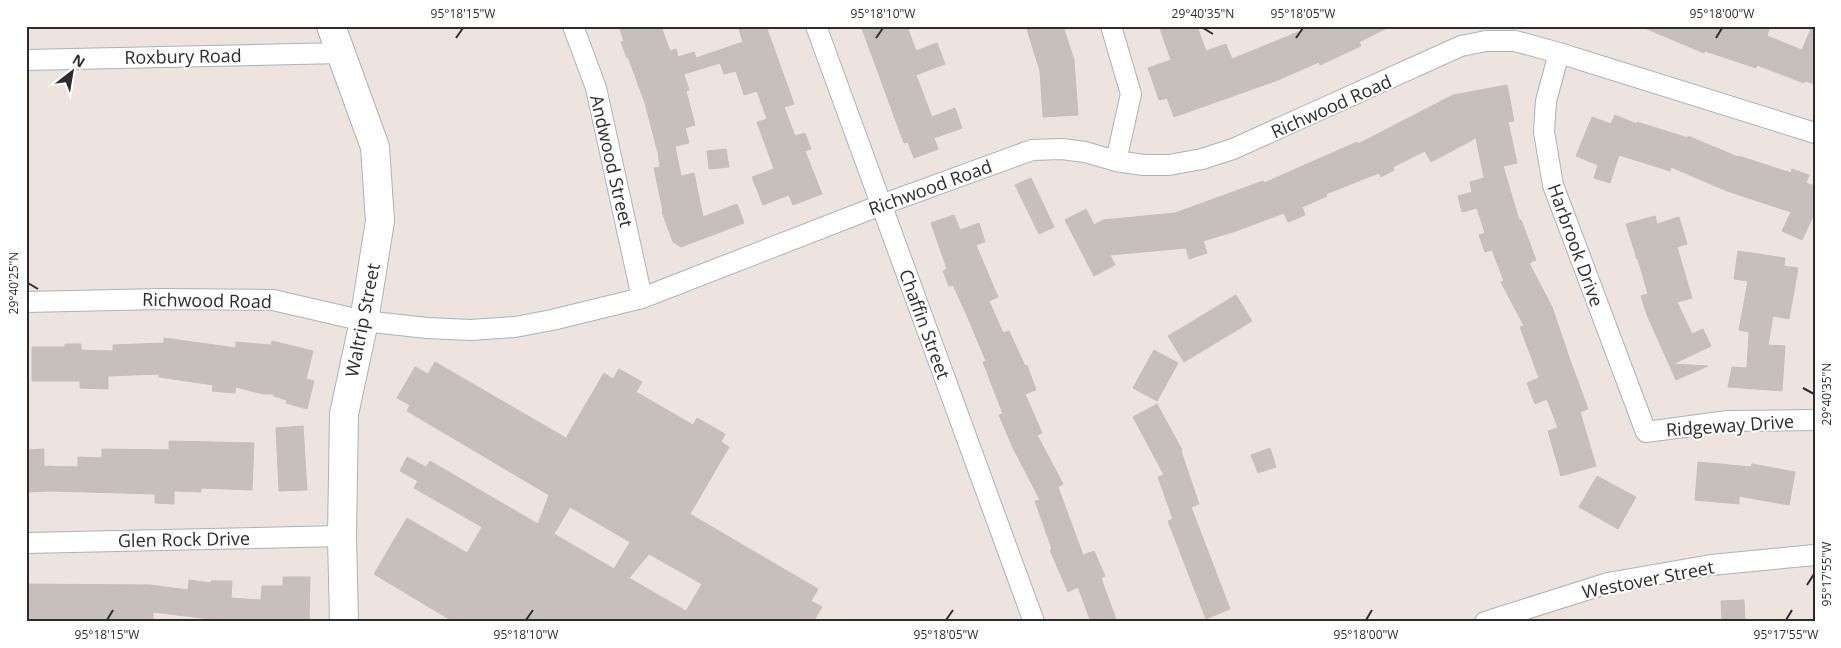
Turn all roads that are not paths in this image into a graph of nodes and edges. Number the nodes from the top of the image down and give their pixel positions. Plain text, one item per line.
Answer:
1 (331, 26) edge
2 (573, 26) edge
3 (816, 26) edge
4 (1111, 26) edge
5 (340, 53) junction
6 (1559, 53) junction
7 (26, 60) edge
8 (1815, 133) edge
9 (1116, 161) junction
10 (881, 205) junction
11 (642, 298) junction
12 (26, 302) edge
13 (364, 321) junction
14 (1815, 420) edge
15 (1646, 432) joint
16 (342, 536) junction
17 (26, 543) edge
18 (1815, 555) edge
19 (344, 622) edge
20 (1034, 622) edge
21 (1485, 622) edge

1 - 5 street, Waltrip Street
2 - 11 street, Andwood Street
3 - 10 street, Chaffin Street
4 - 9 street
5 - 7 street, Roxbury Road
5 - 13 street, Waltrip Street
6 - 8 street, Richwood Road
6 - 9 street, Richwood Road
6 - 15 street, Harbrook Drive
9 - 10 street, Richwood Road
10 - 11 street, Richwood Road
10 - 20 street, Chaffin Street
11 - 13 street, Richwood Road
12 - 13 street, Richwood Road
13 - 16 street, Waltrip Street
14 - 15 street, Ridgeway Drive
16 - 17 street, Glen Rock Drive
16 - 19 street, Waltrip Street
18 - 21 street, Westover Street

